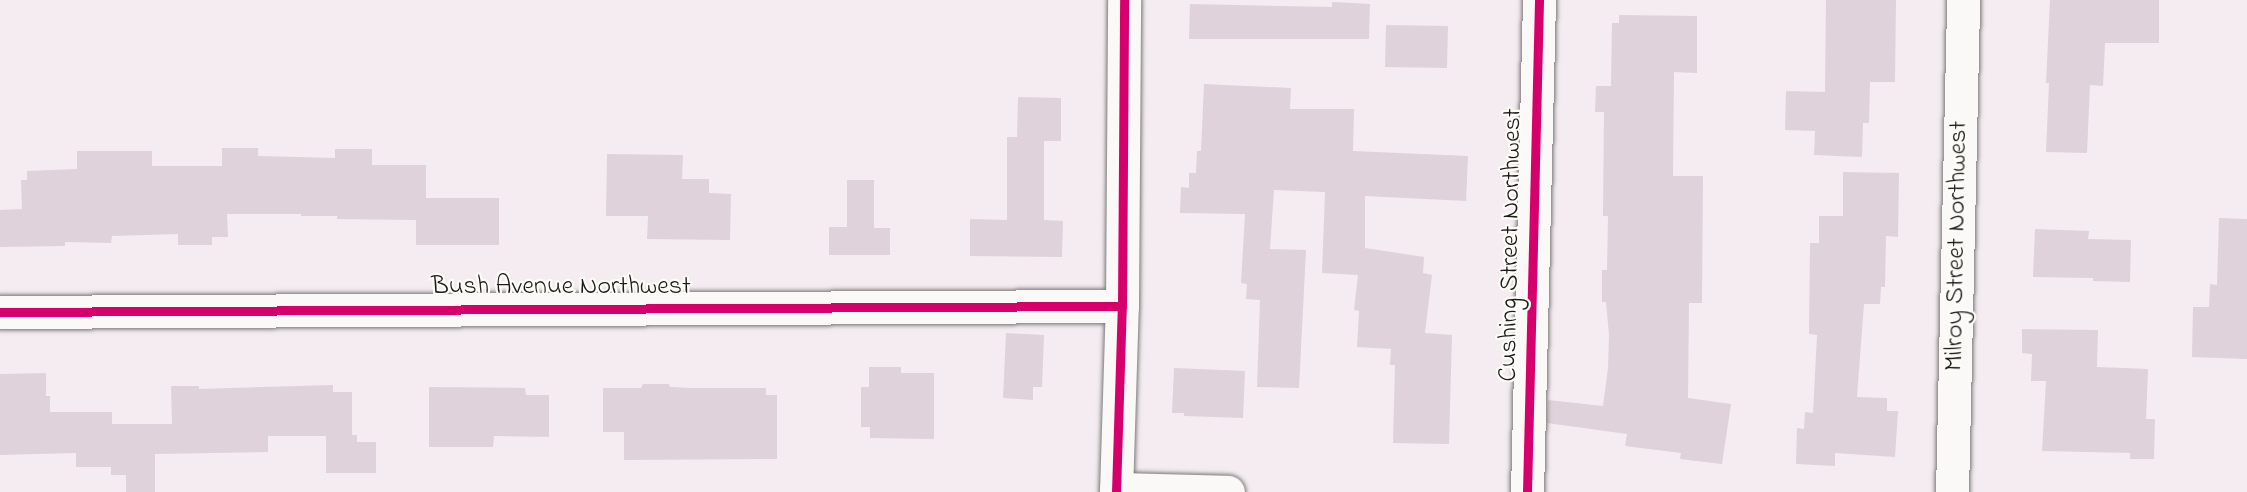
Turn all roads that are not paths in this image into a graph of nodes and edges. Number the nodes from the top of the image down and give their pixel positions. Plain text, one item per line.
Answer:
1 (1124, 0) edge
2 (1539, 0) edge
3 (1964, 0) edge
4 (1122, 306) junction
5 (0, 312) edge
6 (1116, 491) edge
7 (1228, 492) edge
8 (1527, 492) edge
9 (1952, 492) edge

1 - 4 street
2 - 8 street, Cushing Street Northwest
3 - 9 street, Milroy Street Northwest
4 - 5 street, Bush Avenue Northwest
4 - 6 street
6 - 7 street

